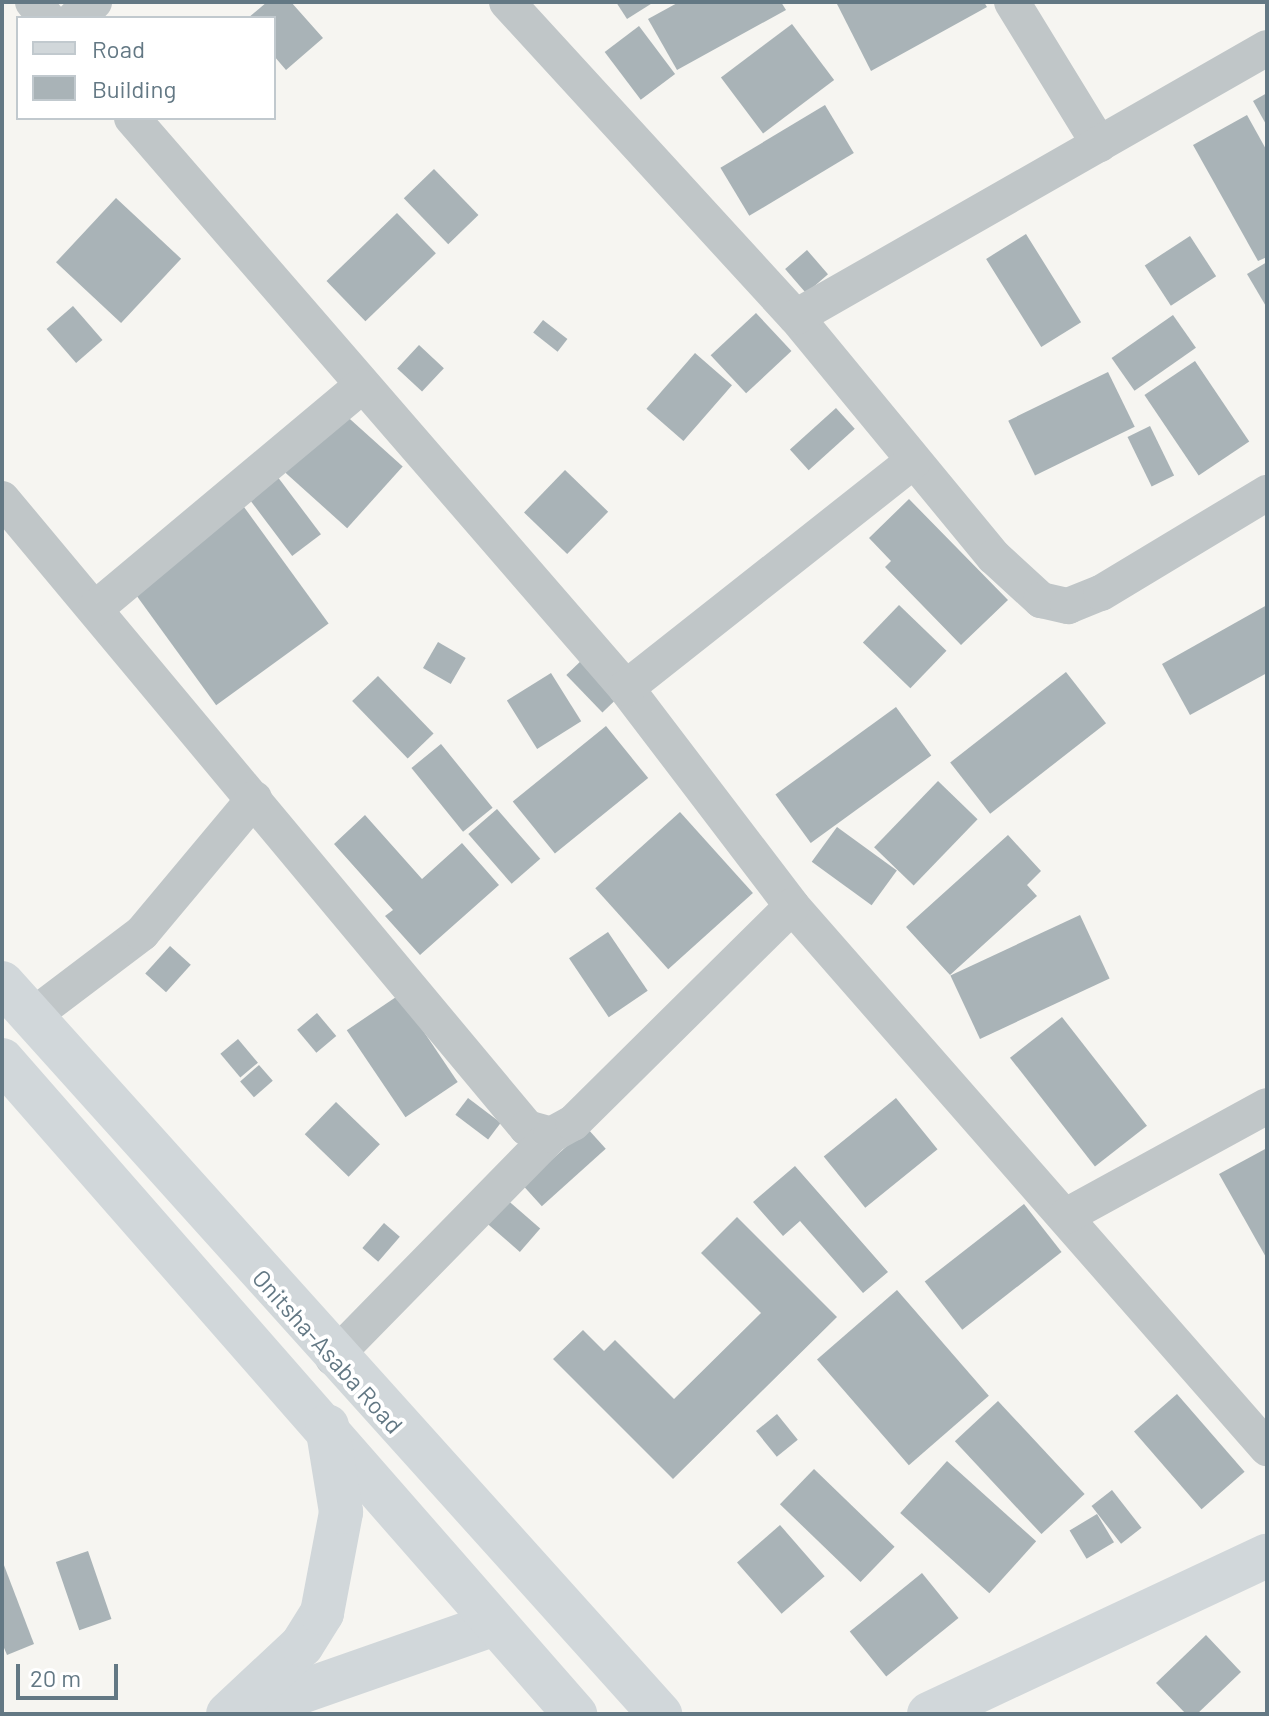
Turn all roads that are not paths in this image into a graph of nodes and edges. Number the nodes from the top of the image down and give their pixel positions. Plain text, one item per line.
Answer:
1 (94, 2) edge
2 (507, 2) edge
3 (1012, 2) edge
4 (77, 16) edge
5 (1267, 48) edge
6 (134, 120) edge
7 (1099, 144) junction
8 (796, 317) junction
9 (360, 387) junction
10 (913, 461) junction
11 (1267, 493) edge
12 (2, 499) edge
13 (96, 608) junction
14 (626, 688) junction
15 (254, 799) junction
16 (792, 906) junction
17 (2, 983) edge
18 (31, 1017) junction
19 (2, 1060) edge
20 (1267, 1106) edge
21 (551, 1135) junction
22 (1066, 1216) junction
23 (333, 1358) junction
24 (327, 1426) junction
25 (1267, 1448) edge
26 (1267, 1556) edge
27 (495, 1624) junction
28 (228, 1714) edge
29 (238, 1714) edge
30 (575, 1714) edge
31 (660, 1714) edge
32 (929, 1714) edge

1 - 4 street
2 - 8 street
3 - 7 street
5 - 7 street
6 - 9 street
7 - 8 street
8 - 10 street
9 - 13 street
9 - 14 street
10 - 11 street
10 - 14 street
12 - 13 street
13 - 15 street
14 - 16 street
15 - 18 street
15 - 21 street
16 - 21 street
16 - 22 street
17 - 18 main road, Onitsha-Asaba Road
18 - 23 main road, Onitsha-Asaba Road
19 - 24 main road
20 - 22 street
21 - 23 street
22 - 25 street
23 - 31 main road, Onitsha-Asaba Road
24 - 27 main road
24 - 28 main road
26 - 32 main road
27 - 29 main road
27 - 30 main road

